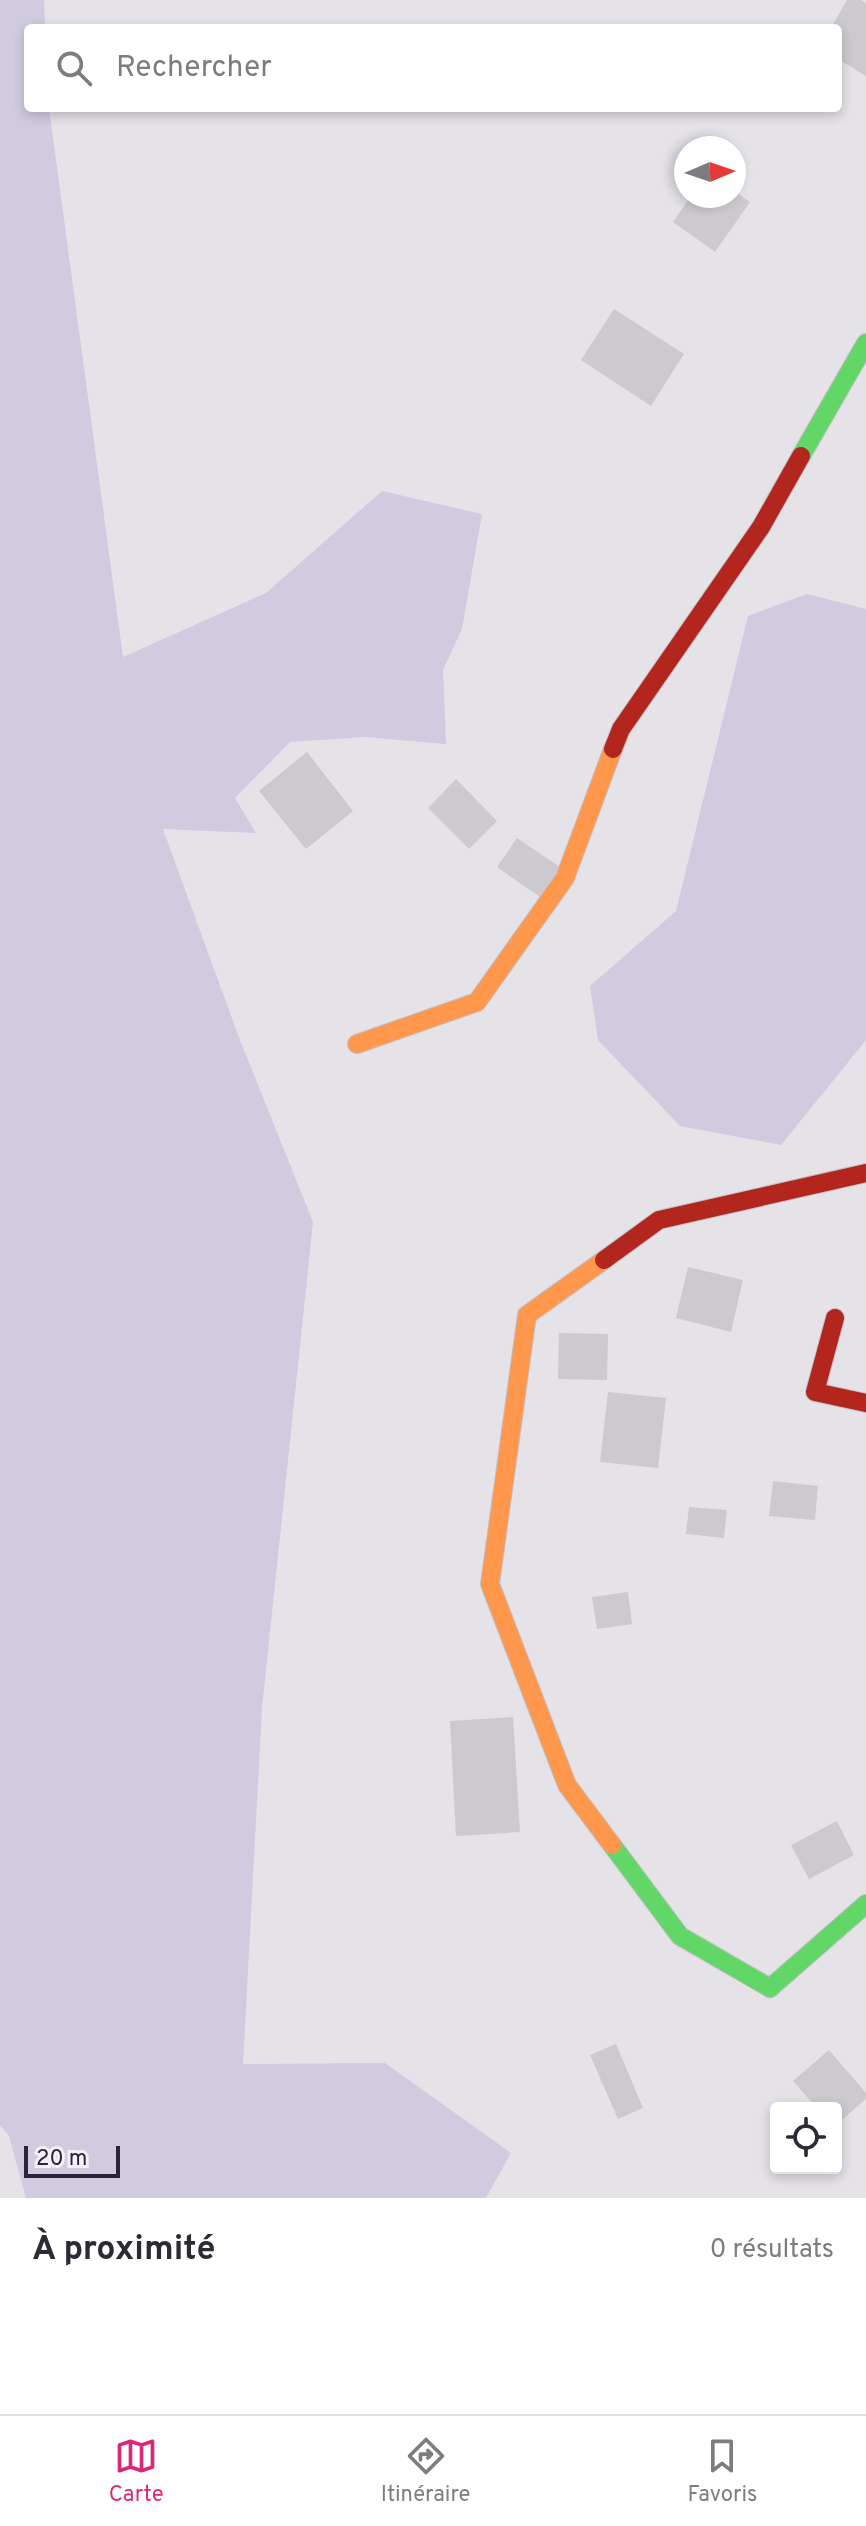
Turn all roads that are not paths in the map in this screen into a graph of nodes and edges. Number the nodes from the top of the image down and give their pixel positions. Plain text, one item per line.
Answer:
1 (866, 343) edge
2 (357, 1044) dead end
3 (866, 1173) edge
4 (835, 1318) dead end
5 (866, 1403) edge
6 (866, 1904) edge

1 - 2 street
3 - 6 street
4 - 5 street

